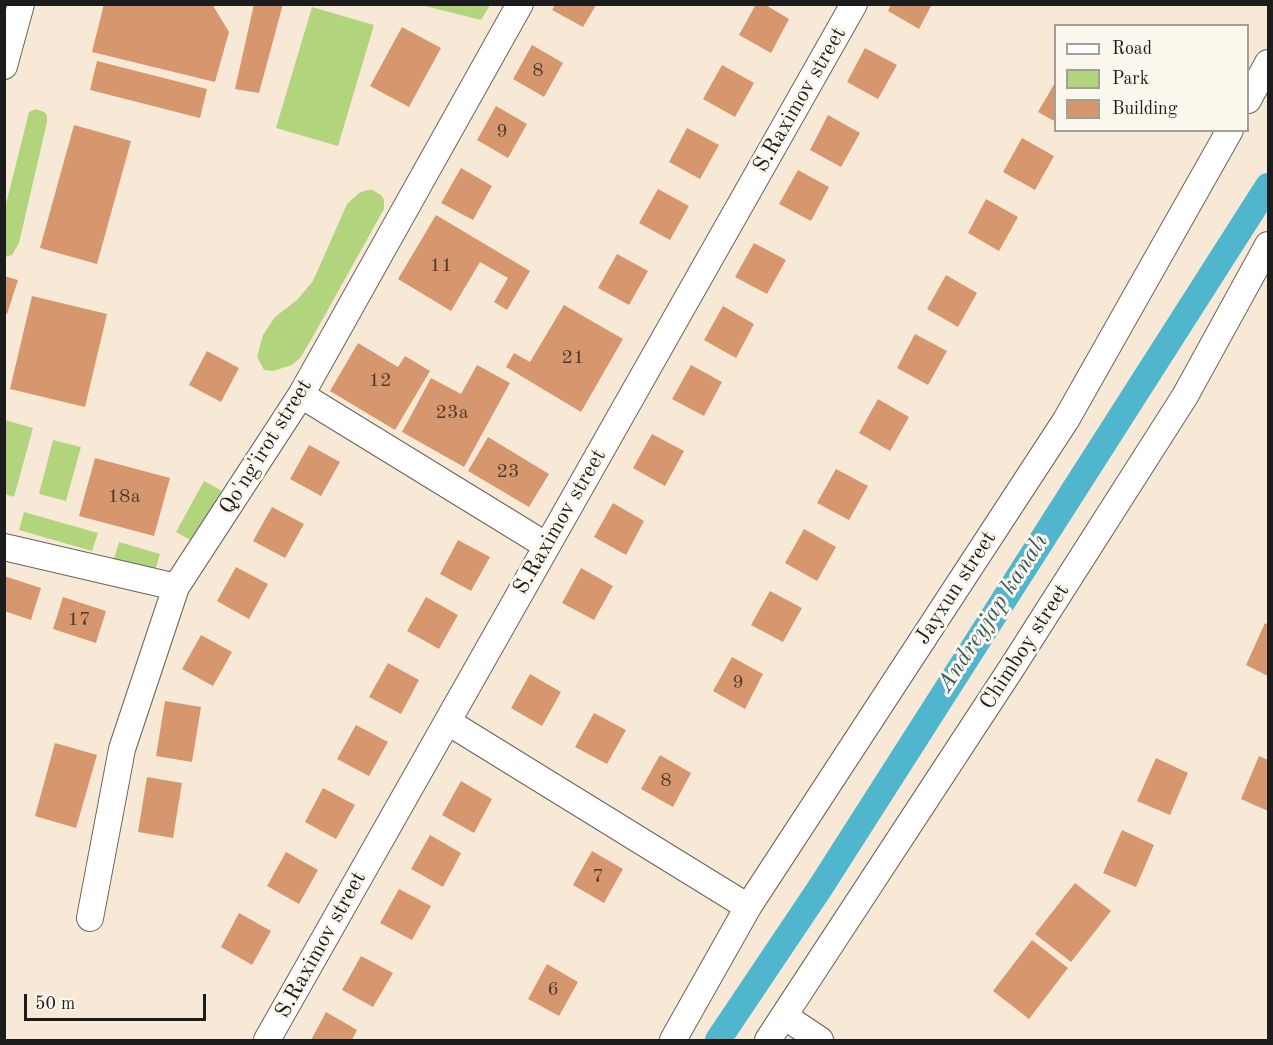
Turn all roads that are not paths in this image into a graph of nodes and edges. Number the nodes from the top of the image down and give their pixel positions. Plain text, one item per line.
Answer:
1 (21, 4) edge
2 (520, 4) edge
3 (854, 4) edge
4 (1269, 63) edge
5 (4, 66) edge
6 (1249, 98) edge
7 (1229, 132) edge
8 (1269, 245) edge
9 (301, 395) junction
10 (547, 546) junction
11 (4, 547) edge
12 (176, 587) junction
13 (448, 722) junction
14 (748, 907) junction
15 (90, 918) dead end
16 (784, 1016) junction
17 (267, 1041) edge
18 (673, 1041) edge
19 (768, 1041) edge
20 (820, 1041) edge

1 - 5 street
2 - 9 street, Qo'ng'irot street
3 - 10 street, S.Raximov street
4 - 6 street
7 - 14 street, Jayxun street
8 - 16 street, Chimboy street
9 - 10 street
9 - 12 street, Qo'ng'irot street
10 - 13 street, S.Raximov street
11 - 12 street
12 - 15 street, Qo'ng'irot street
13 - 14 street
13 - 17 street, S.Raximov street
14 - 18 street, Jayxun street
16 - 19 street, Chimboy street
16 - 20 street

